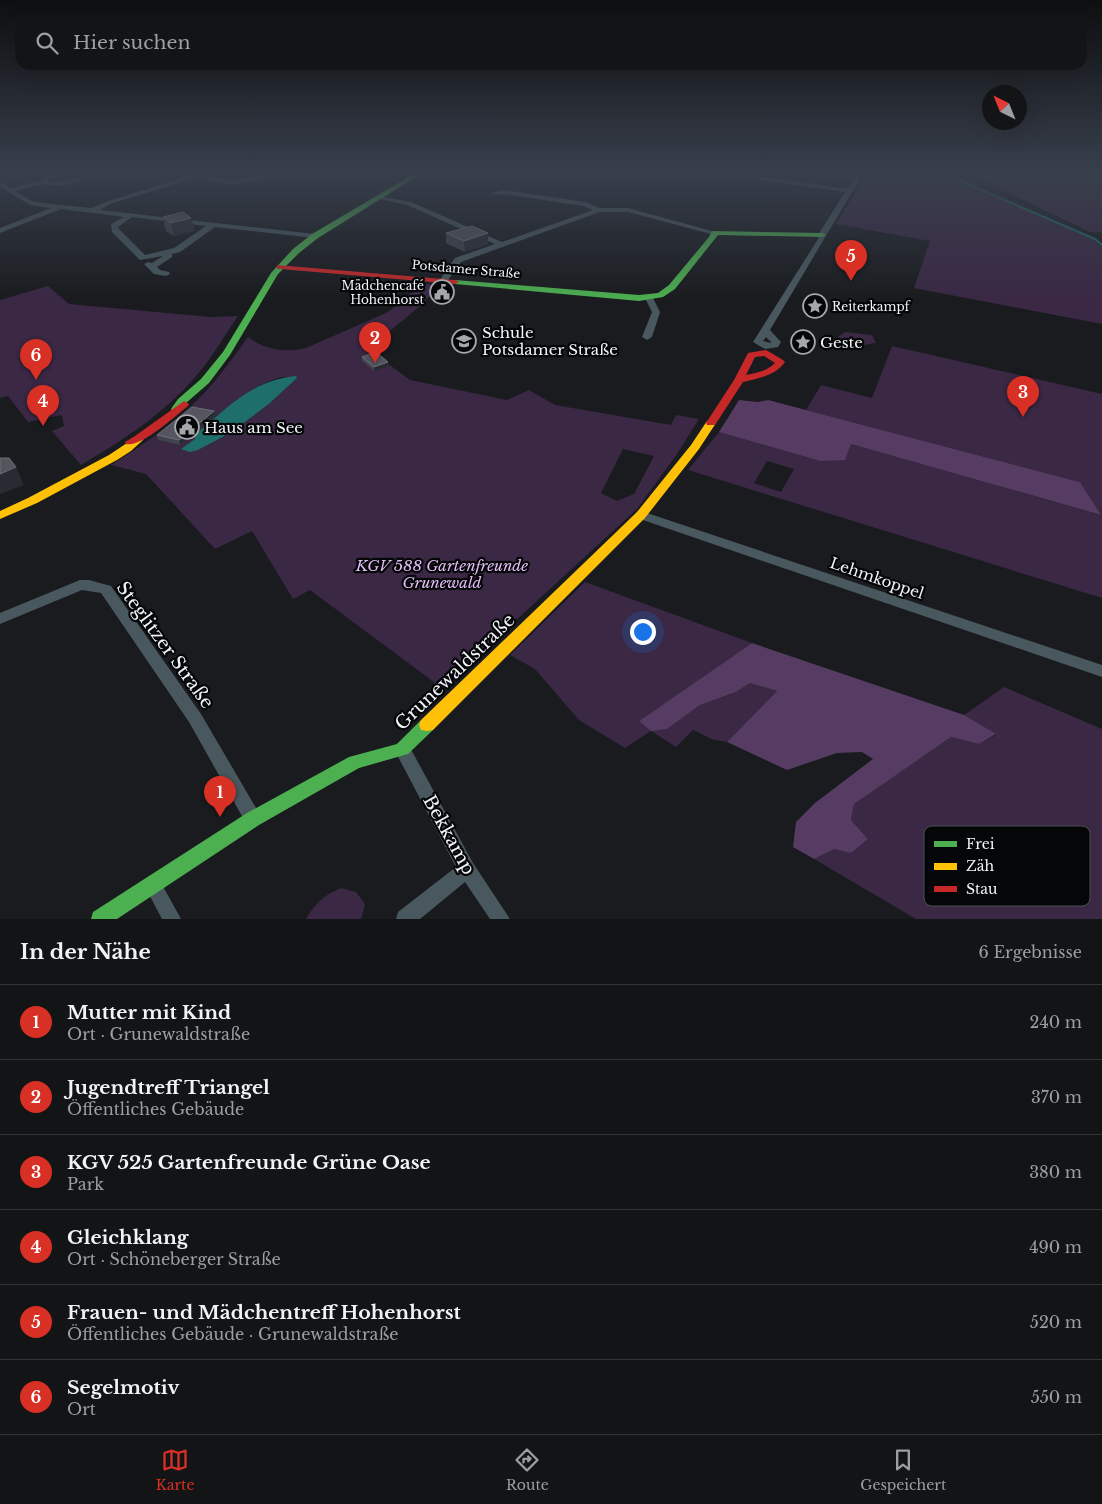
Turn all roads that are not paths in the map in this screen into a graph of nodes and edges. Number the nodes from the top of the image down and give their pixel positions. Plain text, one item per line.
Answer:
1 (41, 215) edge
2 (131, 215) joint
3 (350, 215) edge
4 (436, 215) edge
5 (585, 215) edge
6 (648, 215) edge
7 (834, 215) edge
8 (214, 224) junction
9 (0, 231) edge
10 (715, 233) junction
11 (822, 235) junction
12 (314, 236) junction
13 (501, 244) junction
14 (177, 250) junction
15 (143, 258) junction
16 (152, 267) junction
17 (280, 267) junction
18 (166, 274) dead end
19 (443, 281) junction
20 (649, 298) junction
21 (766, 331) dead end
22 (646, 338) dead end
23 (739, 380) junction
24 (0, 513) edge
25 (641, 515) junction
26 (0, 619) edge
27 (1102, 671) edge
28 (402, 749) junction
29 (254, 819) junction
30 (467, 869) junction
31 (153, 885) junction
32 (100, 919) edge
33 (172, 919) edge
34 (405, 919) edge
35 (501, 919) edge

1 - 9 street
2 - 8 street
2 - 15 street
3 - 12 street
4 - 13 street
5 - 13 street
6 - 10 street
7 - 11 street
8 - 12 street
8 - 14 street
10 - 11 street
10 - 20 street, Potsdamer Straße
11 - 21 street
12 - 17 street
13 - 19 street
14 - 15 street
14 - 16 street
15 - 16 street
16 - 18 street
17 - 19 street, Potsdamer Straße
17 - 24 street
19 - 20 street, Potsdamer Straße
20 - 22 street
23 - 23 street, Grunewaldstraße
23 - 25 street, Grunewaldstraße
25 - 27 street, Lehmkoppel
25 - 28 street, Grunewaldstraße
26 - 29 street, Steglitzer Straße
28 - 29 street, Grunewaldstraße
28 - 30 street, Bekkamp
29 - 31 street, Grunewaldstraße
30 - 34 street
30 - 35 street, Bekkamp
31 - 32 street, Grunewaldstraße
31 - 33 street

